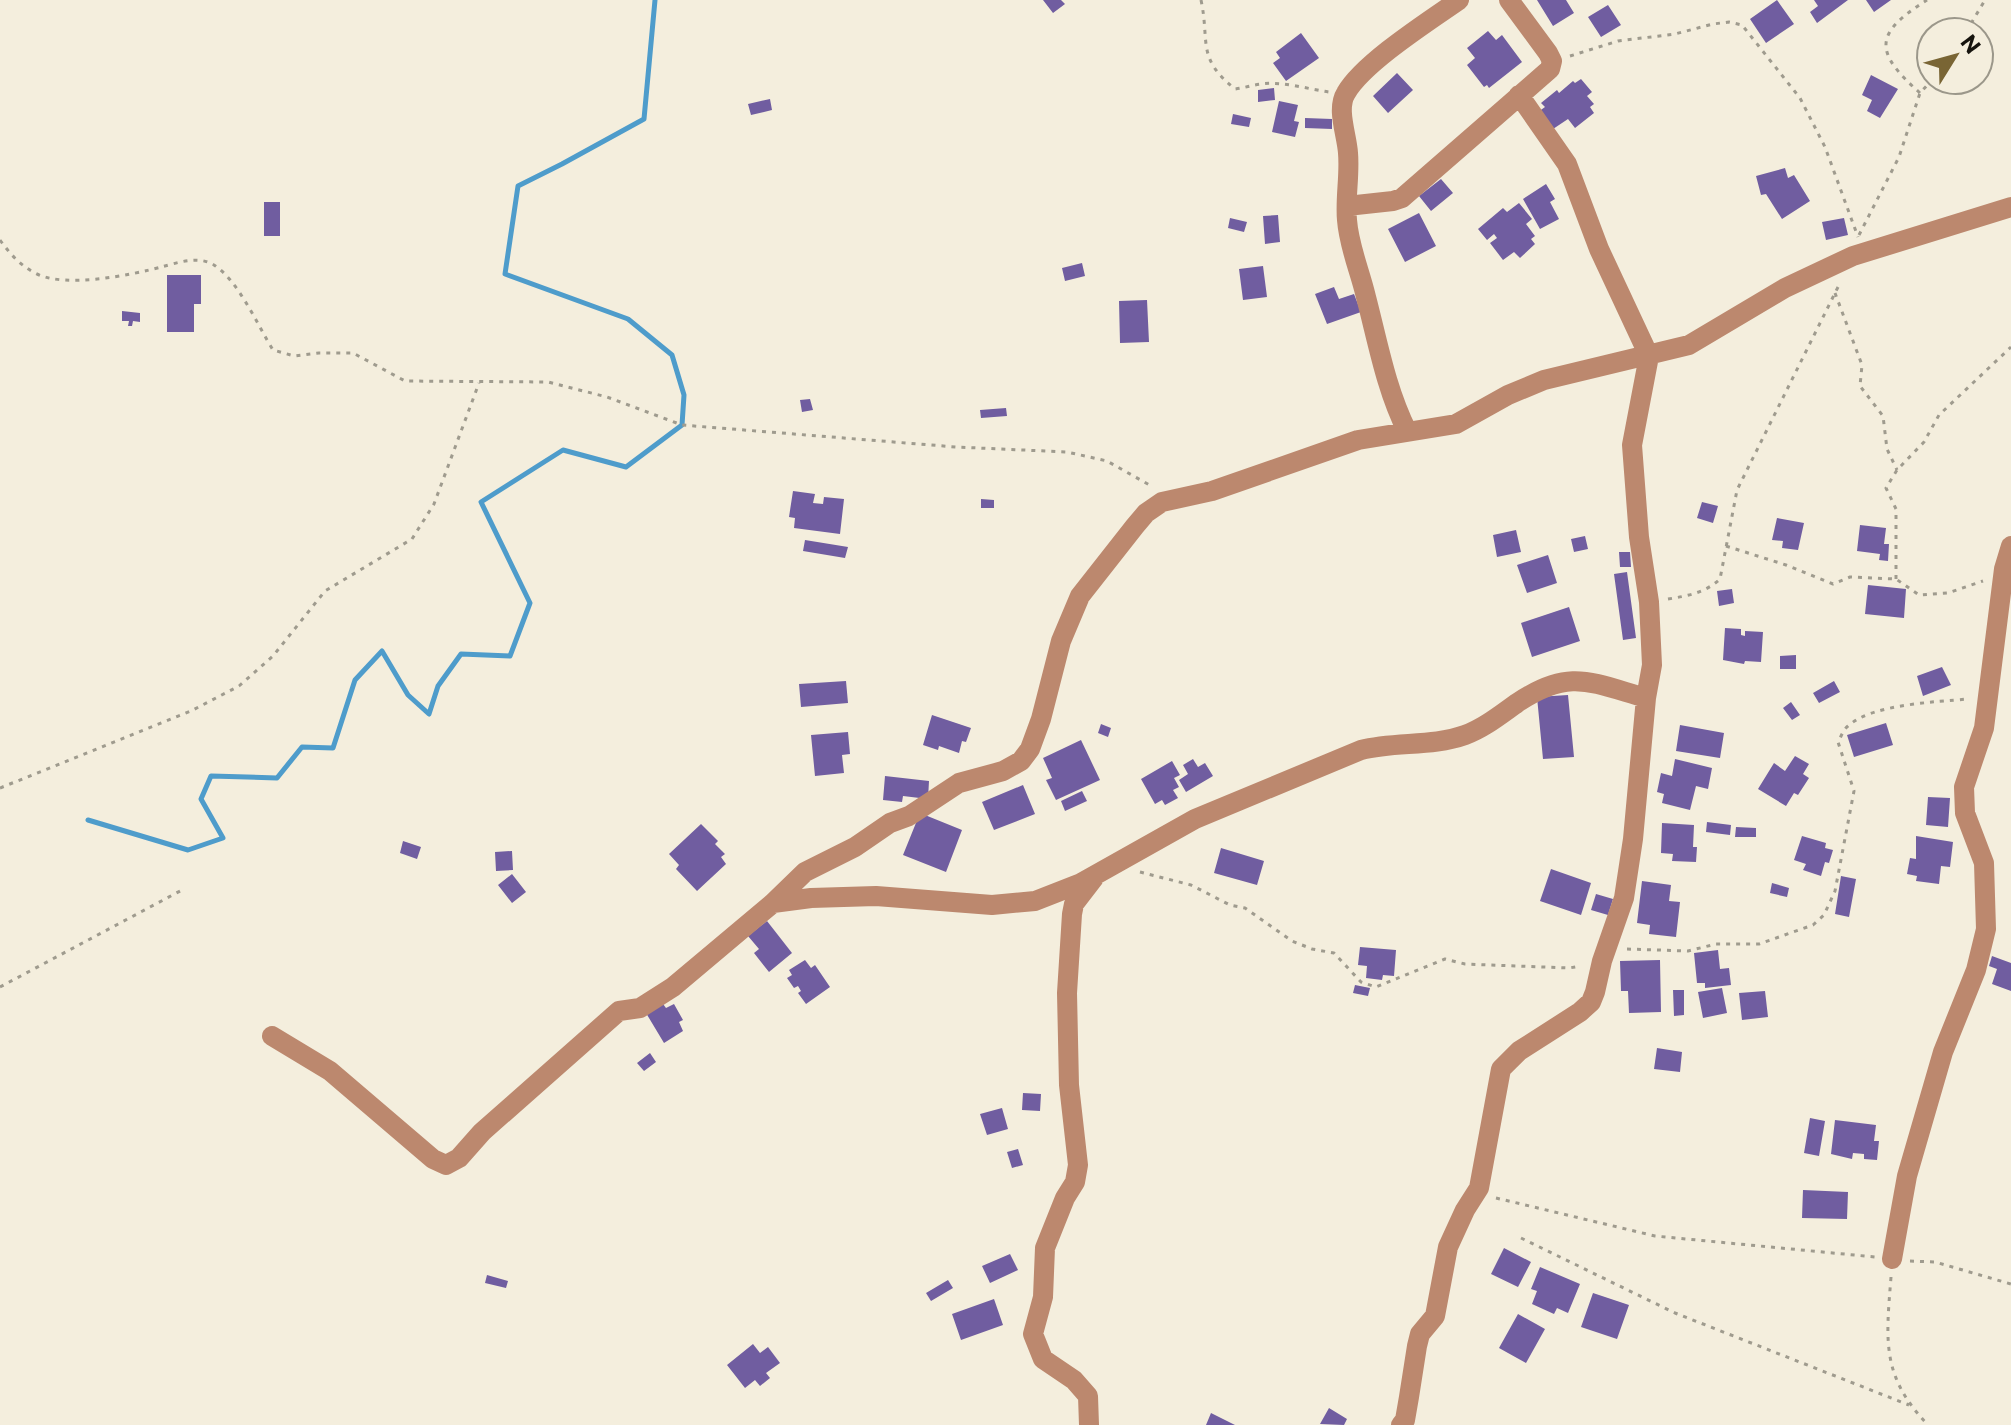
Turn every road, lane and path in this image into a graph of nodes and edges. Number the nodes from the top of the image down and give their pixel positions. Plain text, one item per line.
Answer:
1 (1201, 0) edge
2 (1459, 0) edge
3 (1509, 0) edge
4 (1927, 0) edge
5 (1552, 61) junction
6 (1915, 89) edge
7 (1345, 94) junction
8 (1519, 95) junction
9 (1919, 96) edge
10 (1347, 206) junction
11 (2011, 207) edge
12 (0, 240) edge
13 (1856, 246) junction
14 (1835, 293) junction
15 (2011, 347) edge
16 (1649, 356) junction
17 (479, 383) junction
18 (1407, 431) junction
19 (1897, 470) junction
20 (1174, 498) junction
21 (1726, 546) junction
22 (2011, 546) edge
23 (2004, 569) junction
24 (1896, 579) junction
25 (1649, 602) junction
26 (1988, 697) junction
27 (1646, 698) junction
28 (0, 788) edge
29 (1105, 871) junction
30 (182, 890) dead end
31 (773, 903) junction
32 (1605, 954) junction
33 (0, 987) edge
34 (272, 1036) dead end
35 (1477, 1193) junction
36 (1521, 1238) dead end
37 (1892, 1259) junction
38 (2011, 1284) edge
39 (1909, 1405) junction
40 (1089, 1425) edge
41 (1401, 1425) edge
42 (1928, 1425) edge

1 - 7 path
2 - 7 street
3 - 5 street
4 - 6 path
5 - 8 street
5 - 13 path
7 - 10 street
8 - 10 street
8 - 16 street
9 - 13 path
10 - 18 street
11 - 13 street
12 - 17 path
13 - 14 path
13 - 16 street
14 - 19 path
14 - 21 path
15 - 19 path
16 - 18 street
16 - 25 street
17 - 20 path
17 - 28 path
18 - 20 street
19 - 24 path
20 - 31 street
21 - 24 path
21 - 25 path
22 - 23 street
23 - 24 path
23 - 26 street
25 - 27 street
26 - 32 path
26 - 37 street
27 - 29 street
27 - 32 street
29 - 31 street
29 - 32 path
29 - 40 street
30 - 33 path
31 - 34 street
32 - 35 street
35 - 37 path
35 - 41 street
36 - 39 path
37 - 38 path
37 - 39 path
39 - 42 path

